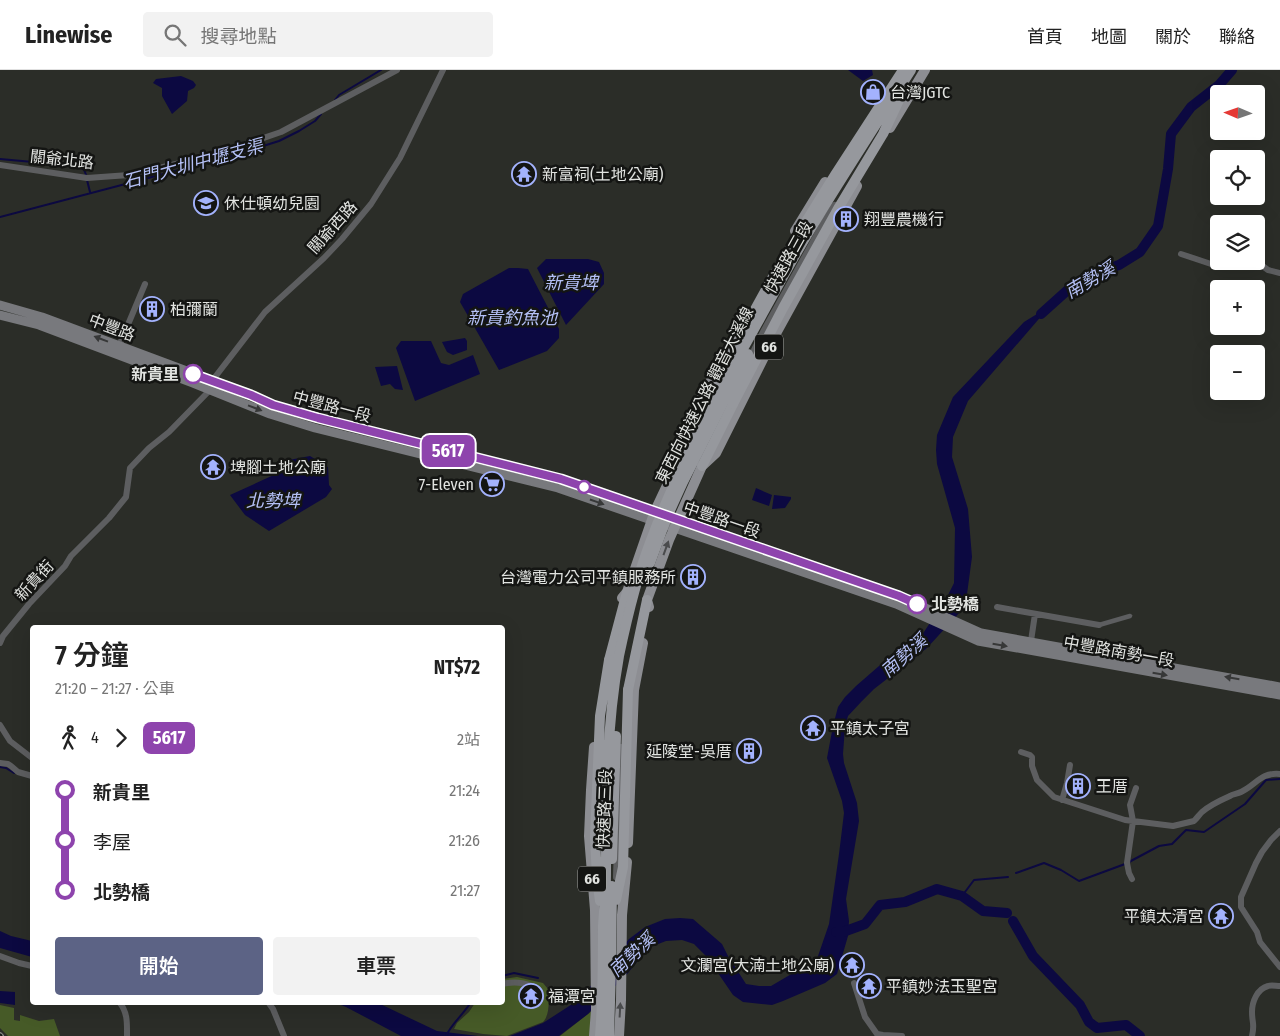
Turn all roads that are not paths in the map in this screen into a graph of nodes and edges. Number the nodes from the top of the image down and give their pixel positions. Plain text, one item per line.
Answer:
1 (397, 70) edge
2 (443, 70) edge
3 (899, 70) edge
4 (904, 70) edge
5 (911, 70) edge
6 (921, 72) edge
7 (904, 88) junction
8 (1, 165) edge
9 (811, 211) junction
10 (826, 220) junction
11 (836, 226) junction
12 (1181, 254) dead end
13 (1210, 264) edge
14 (1265, 268) edge
15 (1280, 273) edge
16 (145, 284) dead end
17 (0, 305) edge
18 (0, 315) edge
19 (747, 322) junction
20 (764, 332) junction
21 (774, 337) junction
22 (119, 346) junction
23 (211, 385) junction
24 (688, 440) junction
25 (454, 452) junction
26 (452, 462) junction
27 (702, 466) junction
28 (130, 468) joint
29 (654, 516) junction
30 (676, 524) junction
31 (626, 592) junction
32 (647, 600) junction
33 (998, 607) dead end
34 (1035, 614) junction
35 (1130, 616) dead end
36 (1099, 625) joint
37 (956, 626) joint
38 (0, 643) edge
39 (1030, 646) junction
40 (1280, 686) edge
41 (1280, 695) edge
42 (0, 725) edge
43 (1021, 752) dead end
44 (30, 757) edge
45 (0, 763) edge
46 (1070, 765) dead end
47 (1280, 774) edge
48 (30, 775) edge
49 (1136, 788) dead end
50 (1062, 800) junction
51 (631, 801) junction
52 (595, 803) junction
53 (619, 803) junction
54 (1133, 821) junction
55 (1280, 831) edge
56 (1132, 878) dead end
57 (622, 915) junction
58 (607, 923) junction
59 (0, 956) edge
60 (30, 966) edge
61 (1280, 967) edge
62 (505, 983) edge
63 (854, 983) dead end
64 (1280, 986) edge
65 (538, 1004) dead end
66 (121, 1005) edge
67 (270, 1005) edge
68 (126, 1036) edge
69 (284, 1036) edge
70 (594, 1036) edge
71 (600, 1036) edge
72 (609, 1036) edge
73 (619, 1036) edge
74 (902, 1036) edge
75 (1252, 1036) edge

1 - 8 street, 關爺北路
2 - 23 street, 關爺西路
3 - 9 main road, 快速路三段 / 66
4 - 9 street, 快速路三段
4 - 24 highway, bridge
5 - 58 highway, 東西向快速公路 觀音大溪線 / 66, bridge
6 - 7 highway, 東西向快速公路 觀音大溪線 / 66
6 - 10 street, 快速路三段
6 - 11 main road, 快速路三段 / 66
7 - 27 highway, bridge
7 - 58 highway, 東西向快速公路 觀音大溪線 / 66, bridge
9 - 10 street
9 - 19 main road, 快速路三段 / 66
10 - 11 street
10 - 20 street, 快速路三段
11 - 21 main road, 快速路三段 / 66
12 - 13 street
14 - 15 street
16 - 22 street
22 -> 17 main road, 中豐路
18 - 23 main road, 中豐路
19 - 20 street
19 - 24 main road, 快速路三段 / 66
20 - 21 street
20 - 27 street, 快速路三段
21 - 27 main road, 快速路三段 / 66
22 - 23 main road, 中豐路
23 - 25 main road, 中豐路一段
23 -> 26 main road, 中豐路一段
23 - 28 street, 關爺西路
24 - 29 main road, 快速路三段 / 66
25 - 26 main road
25 - 29 main road, 中豐路一段
26 -> 29 main road, 中豐路一段
27 - 30 main road, 快速路三段 / 66
28 - 38 street, 新貴街
29 - 30 main road, 中豐路一段
29 - 31 main road, 快速路三段 / 66
32 -> 30 main road, 快速路三段 / 66
30 - 37 main road, 中豐路一段
31 - 52 main road, 快速路三段 / 66
31 - 58 highway, bridge
32 - 51 main road, 快速路三段 / 66
32 - 53 street, 快速路三段
32 - 58 highway, bridge
33 - 34 street
34 - 36 street
34 - 39 street
35 - 36 street
37 - 39 main road, 中豐路南勢一段
40 -> 39 main road, 中豐路南勢一段
39 -> 41 main road, 中豐路南勢一段
42 - 44 street
43 - 50 street
45 - 48 street
46 - 50 street
47 - 54 street
49 - 54 street
50 - 54 street
51 - 53 street
51 - 57 main road, 快速路三段 / 66
52 - 53 street
52 - 70 main road, 快速路三段 / 66
53 - 57 street, 快速路三段
54 - 56 street
55 - 61 street
73 -> 57 main road, 66
58 - 71 highway, 東西向快速公路 觀音大溪線 / 66, bridge
58 - 72 highway, 東西向快速公路 觀音大溪線 / 66, bridge
59 - 60 street
62 - 65 street
63 - 74 street
64 - 75 street
66 - 68 street
67 - 69 street

